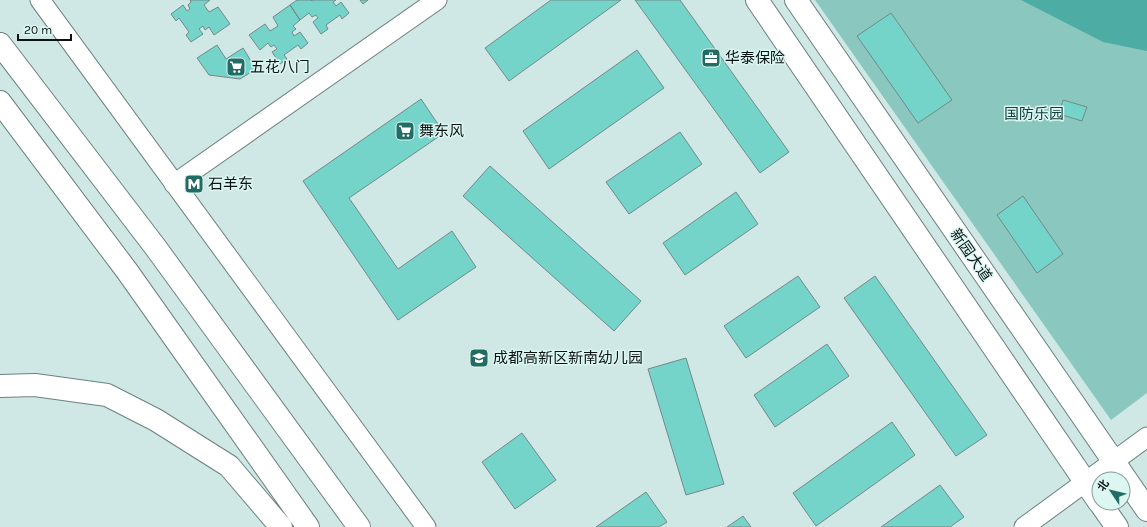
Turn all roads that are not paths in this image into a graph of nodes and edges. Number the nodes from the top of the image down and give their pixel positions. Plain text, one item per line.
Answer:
1 (40, 0) edge
2 (437, 0) edge
3 (757, 0) edge
4 (796, 0) edge
5 (0, 44) edge
6 (0, 102) edge
7 (174, 184) junction
8 (0, 386) edge
9 (1147, 437) edge
10 (1114, 461) junction
11 (1085, 482) junction
12 (1091, 490) edge
13 (1147, 510) edge
14 (1106, 511) edge
15 (282, 527) edge
16 (308, 527) edge
17 (359, 527) edge
18 (426, 527) edge
19 (1024, 527) edge
20 (1117, 527) edge

1 - 7 street
2 - 7 street
3 - 11 main road
4 - 10 main road, 新园大道
5 - 17 main road
6 - 16 main road
7 - 18 street
8 - 15 main road
9 - 10 street
10 - 11 street
10 - 13 main road, 新园大道
11 - 12 main road
11 - 19 street
14 - 20 main road

